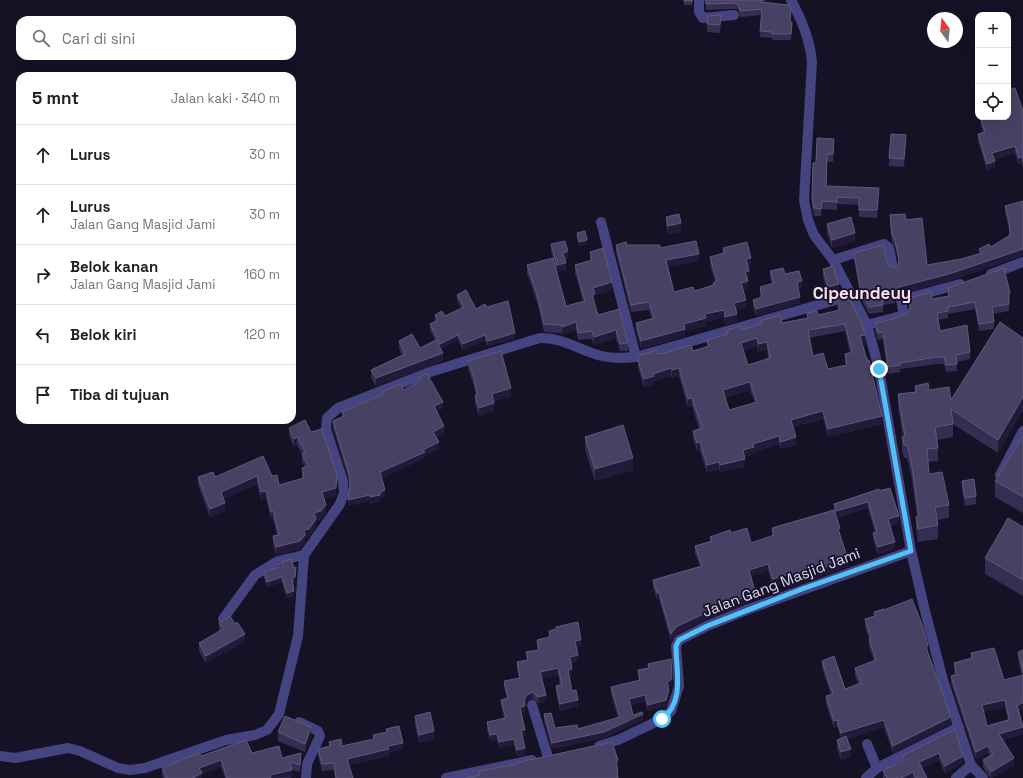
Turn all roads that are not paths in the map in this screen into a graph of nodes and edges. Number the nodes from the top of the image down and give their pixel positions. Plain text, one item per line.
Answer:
1 (699, 0) edge
2 (791, 0) edge
3 (734, 15) dead end
4 (601, 222) dead end
5 (833, 260) junction
6 (1023, 262) edge
7 (893, 268) edge
8 (983, 276) edge
9 (971, 281) edge
10 (853, 295) junction
11 (867, 325) junction
12 (636, 357) junction
13 (1023, 431) edge
14 (1000, 475) edge
15 (911, 551) junction
16 (304, 555) junction
17 (223, 619) edge
18 (532, 705) dead end
19 (286, 717) junction
20 (959, 727) junction
21 (867, 744) dead end
22 (591, 747) edge
23 (0, 756) edge
24 (971, 765) junction
25 (877, 768) junction
26 (306, 778) edge
27 (446, 778) edge
28 (866, 778) edge
29 (956, 778) edge
30 (983, 778) edge

1 - 3 street
2 - 5 street
4 - 12 street
5 - 7 street
5 - 10 street
6 - 8 street
9 - 11 street
10 - 11 street
10 - 12 street
11 - 15 street
12 - 16 street
13 - 14 street
15 - 20 street
15 - 22 street, Jalan Gang Masjid Jami
16 - 17 street
16 - 19 street
18 - 27 street
19 - 23 street
19 - 26 street
20 - 24 street
20 - 25 street
21 - 25 street
24 - 29 street
24 - 30 street
25 - 28 street

